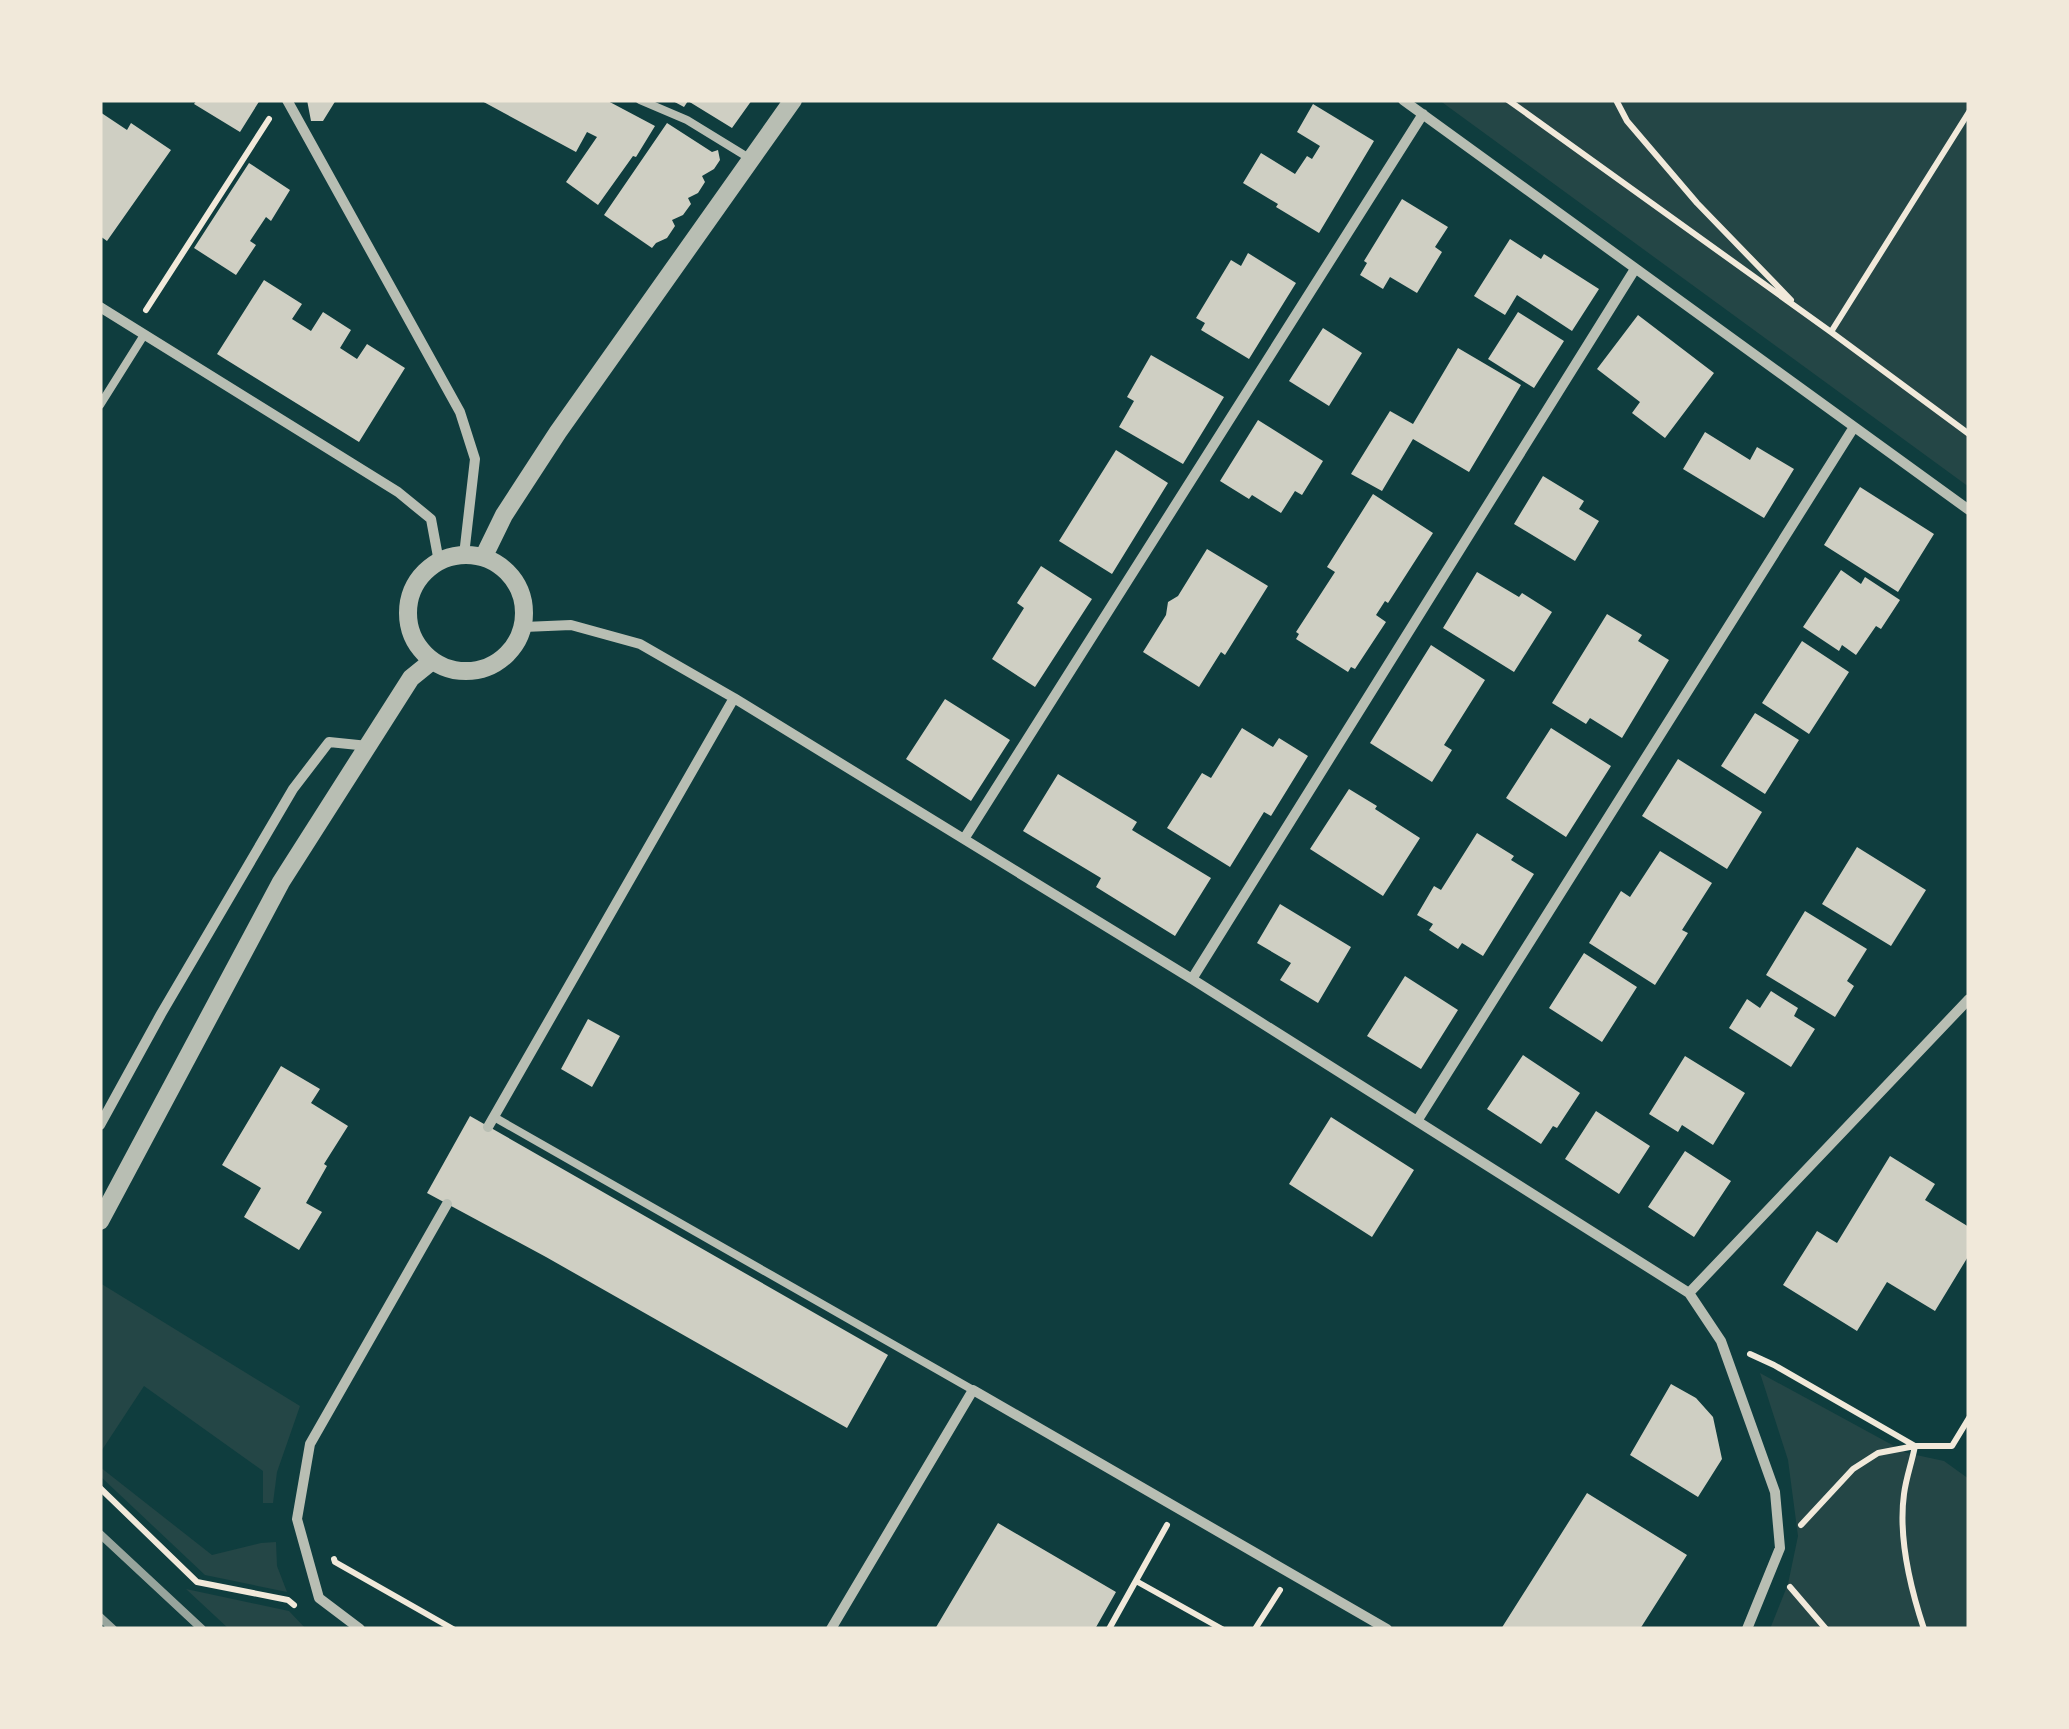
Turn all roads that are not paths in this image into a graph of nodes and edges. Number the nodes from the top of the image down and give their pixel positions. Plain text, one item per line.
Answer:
1 (287, 100) edge
2 (640, 100) edge
3 (793, 100) edge
4 (1403, 100) edge
5 (1423, 114) junction
6 (752, 160) junction
7 (1636, 268) junction
8 (100, 307) edge
9 (139, 331) junction
10 (100, 405) edge
11 (1854, 427) junction
12 (1969, 510) edge
13 (464, 555) junction
14 (484, 556) junction
15 (439, 562) junction
16 (524, 627) junction
17 (432, 661) junction
18 (734, 698) junction
19 (369, 746) junction
20 (964, 839) junction
21 (1192, 980) junction
22 (1969, 1000) edge
23 (491, 1122) joint
24 (1417, 1122) junction
25 (100, 1125) edge
26 (447, 1204) dead end
27 (100, 1221) edge
28 (1689, 1293) junction
29 (973, 1390) junction
30 (360, 1629) edge
31 (831, 1629) edge
32 (1387, 1629) edge
33 (1747, 1629) edge

1 - 13 street
2 - 6 lane
3 - 6 street
4 - 5 street
5 - 7 street
5 - 20 street
6 - 14 street
7 - 11 street
7 - 21 street
8 - 9 street
9 - 10 lane
9 - 15 street
11 - 12 street
11 - 24 street
13 - 14 street
13 - 15 street
14 - 16 street
15 - 17 street
16 - 17 street
16 - 18 street
17 - 19 street
18 - 20 street
18 - 23 street
19 - 25 street
19 - 27 street
20 - 21 street
21 - 24 street
22 - 28 street
23 - 29 lane
24 - 28 street
26 - 30 street
28 - 33 street
29 - 31 street
29 - 32 street

